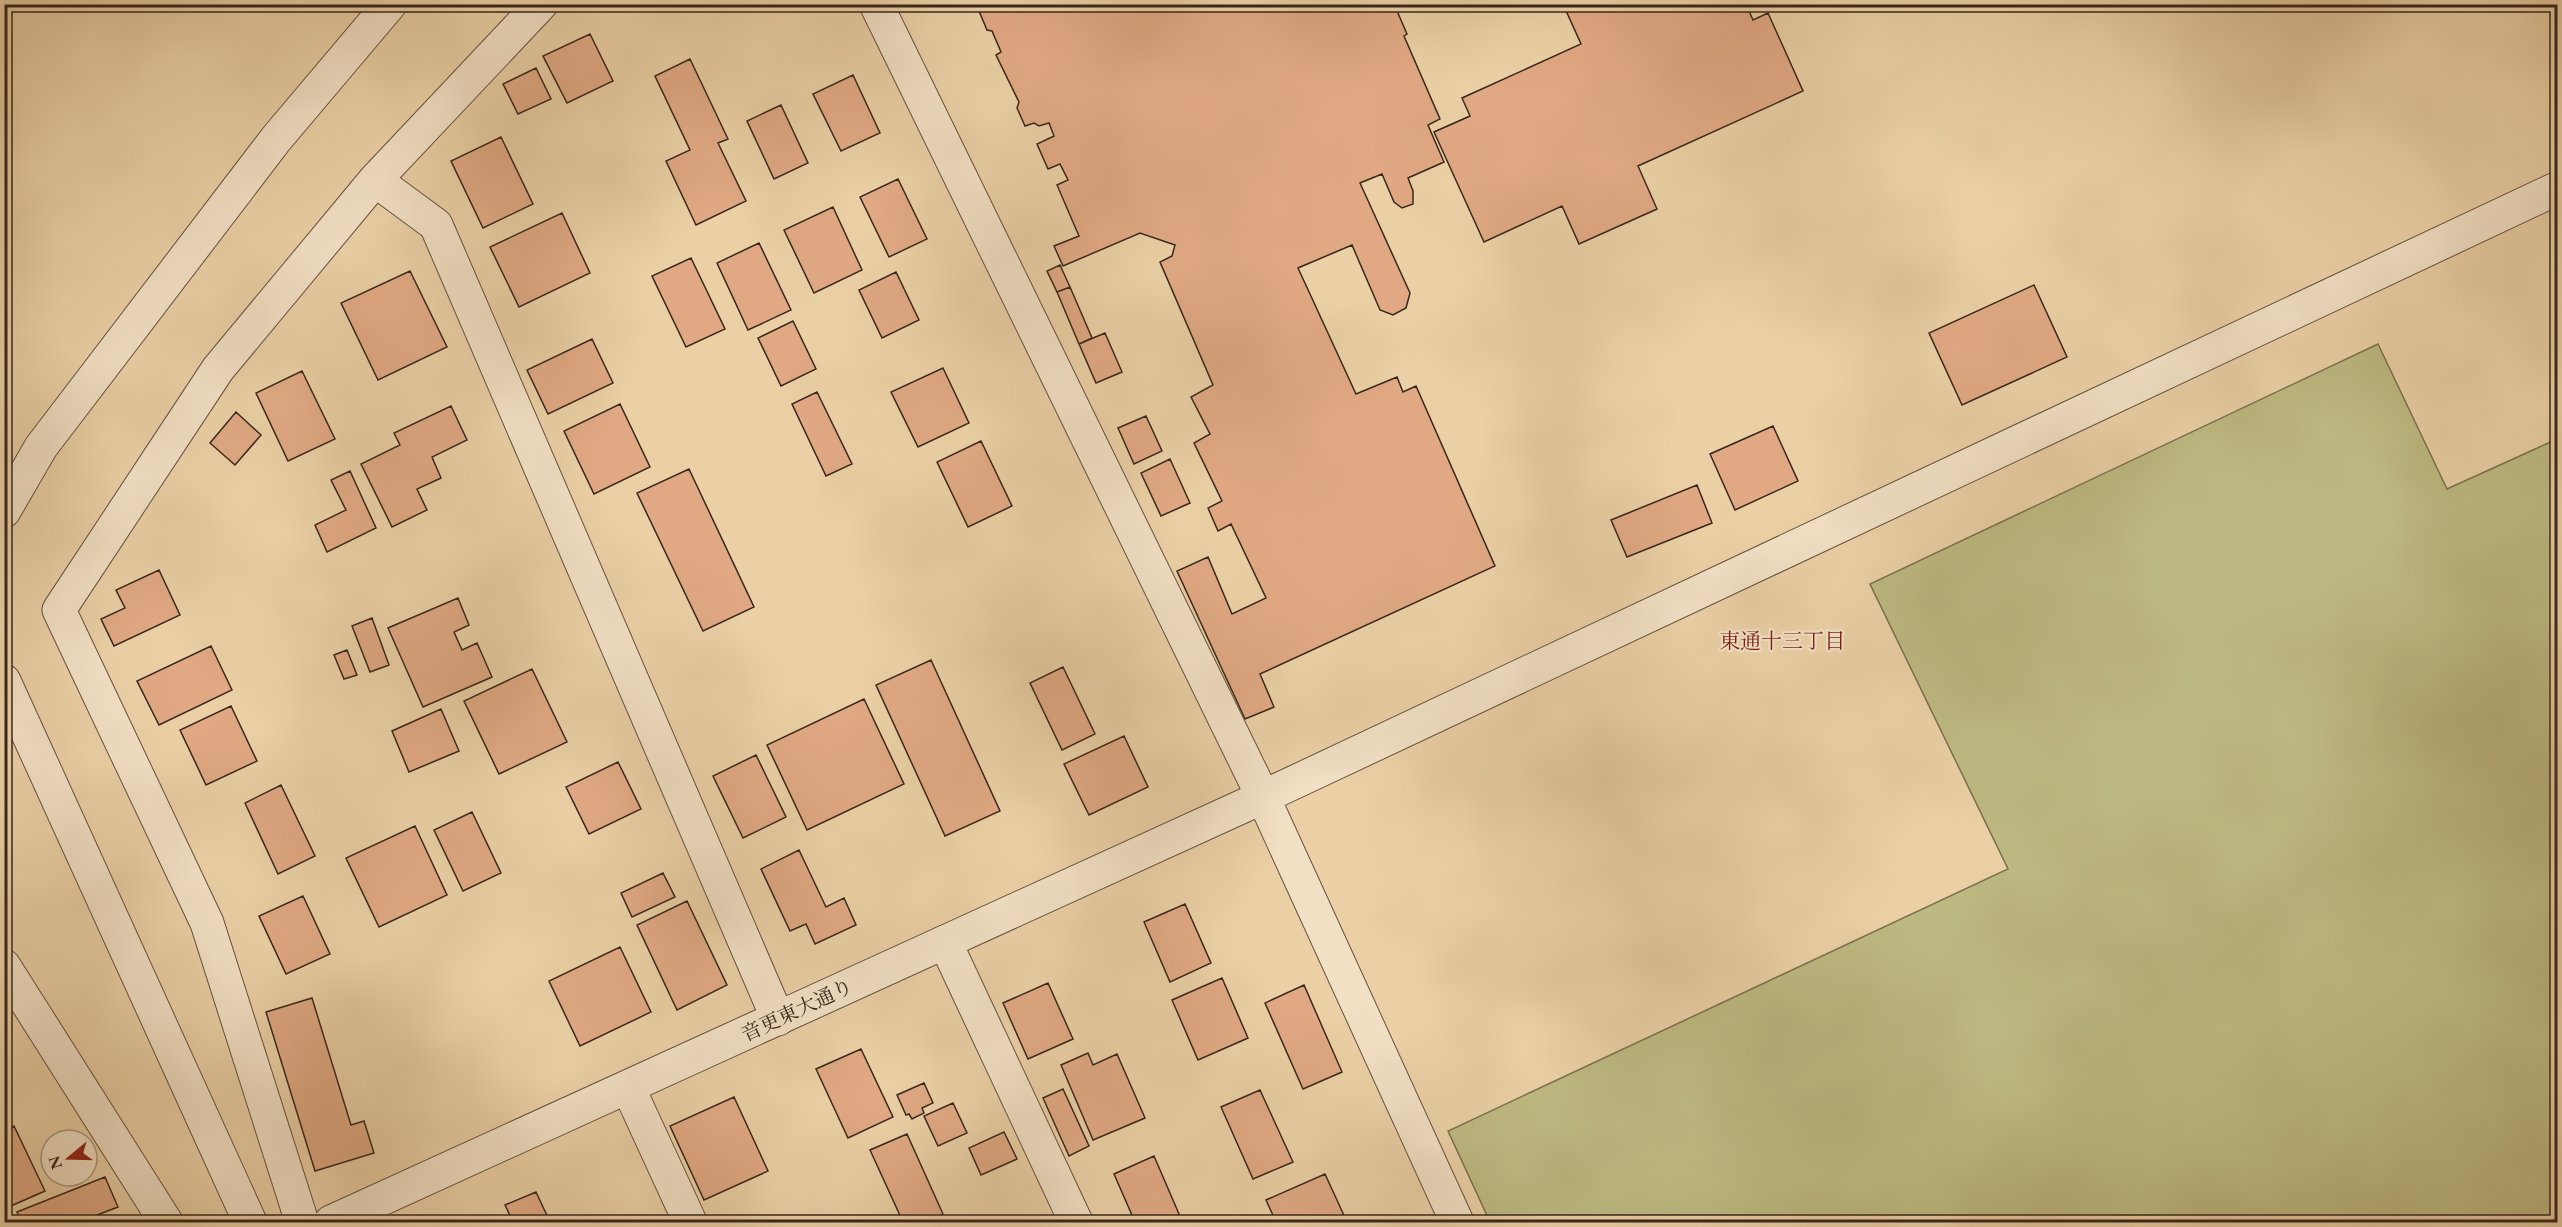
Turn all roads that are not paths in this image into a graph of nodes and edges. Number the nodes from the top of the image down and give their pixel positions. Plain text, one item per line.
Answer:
1 (390, 4) edge
2 (540, 4) edge
3 (876, 4) edge
4 (375, 180) junction
5 (2558, 188) edge
6 (4, 511) edge
7 (4, 681) edge
8 (1263, 797) junction
9 (945, 942) junction
10 (4, 966) edge
11 (778, 1019) junction
12 (628, 1087) junction
13 (166, 1222) edge
14 (250, 1222) edge
15 (302, 1222) edge
16 (331, 1222) edge
17 (690, 1222) edge
18 (1076, 1222) edge
19 (1457, 1222) edge

1 - 6 street
2 - 4 street
3 - 8 street
4 - 11 street
4 - 15 street
5 - 8 street, 音更東大通り
7 - 14 street
8 - 9 street, 音更東大通り
8 - 19 street
9 - 11 street, 音更東大通り
9 - 18 street
10 - 13 street
11 - 12 street, 音更東大通り
12 - 16 street, 音更東大通り
12 - 17 street

